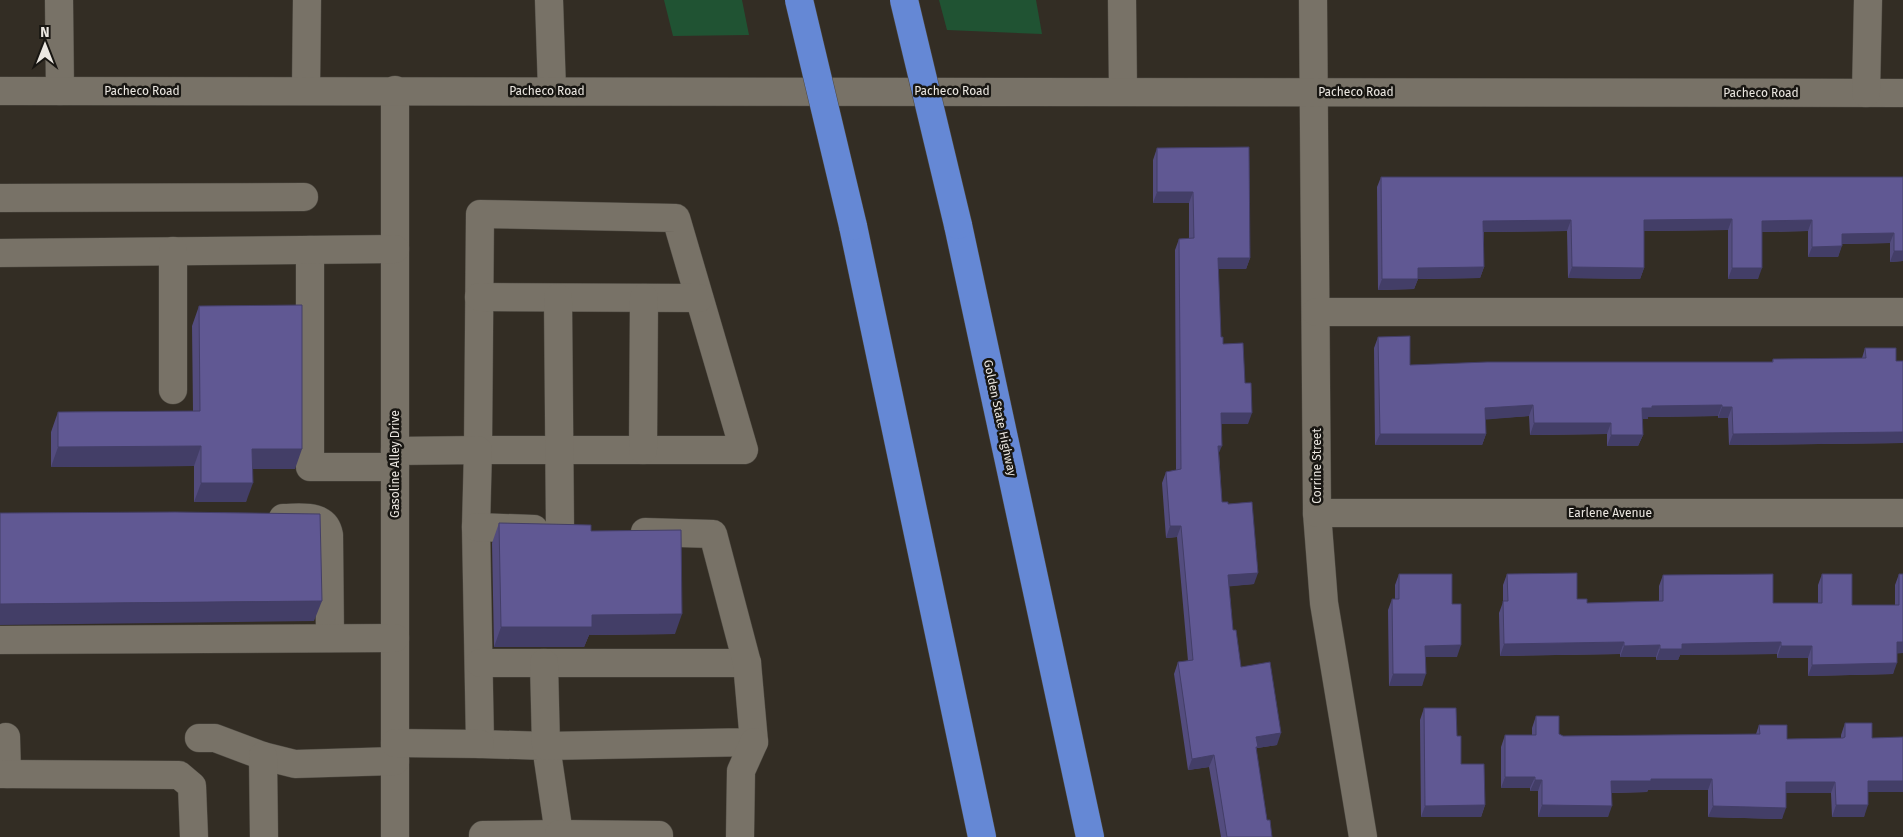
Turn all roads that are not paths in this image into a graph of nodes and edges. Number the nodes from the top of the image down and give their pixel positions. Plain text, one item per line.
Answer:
1 (59, 0) edge
2 (307, 0) edge
3 (549, 0) edge
4 (799, 0) edge
5 (904, 0) edge
6 (1122, 0) edge
7 (1313, 0) edge
8 (1868, 0) edge
9 (306, 90) junction
10 (395, 90) junction
11 (552, 90) junction
12 (0, 91) edge
13 (60, 91) junction
14 (1123, 92) junction
15 (1315, 92) junction
16 (1866, 93) junction
17 (1903, 93) edge
18 (304, 197) dead end
19 (0, 198) edge
20 (395, 249) junction
21 (310, 250) junction
22 (173, 251) junction
23 (0, 253) edge
24 (479, 297) junction
25 (558, 298) junction
26 (644, 298) junction
27 (699, 298) junction
28 (1316, 312) junction
29 (1903, 312) edge
30 (172, 390) dead end
31 (478, 450) junction
32 (560, 450) junction
33 (643, 450) junction
34 (395, 459) junction
35 (1317, 513) junction
36 (1903, 513) edge
37 (261, 518) edge
38 (476, 527) junction
39 (560, 530) junction
40 (588, 531) edge
41 (617, 532) edge
42 (330, 638) junction
43 (395, 638) junction
44 (0, 640) edge
45 (480, 663) junction
46 (544, 663) junction
47 (747, 663) junction
48 (6, 737) dead end
49 (199, 738) dead end
50 (754, 742) junction
51 (480, 744) junction
52 (546, 746) junction
53 (395, 752) junction
54 (263, 756) junction
55 (3, 774) edge
56 (559, 836) edge
57 (194, 837) edge
58 (264, 837) edge
59 (395, 837) edge
60 (483, 837) edge
61 (659, 837) edge
62 (740, 837) edge
63 (982, 837) edge
64 (1090, 837) edge
65 (1363, 837) edge

1 - 13 street
2 - 9 street
3 - 11 street
4 - 63 highway, bridge
5 - 64 highway, Golden State Highway, bridge
6 - 14 street
7 - 15 street, Corrine Street
8 - 16 street
9 - 10 street, Pacheco Road
9 - 13 street, Pacheco Road
10 - 11 street, Pacheco Road
10 - 20 street, Gasoline Alley Drive
11 - 14 street, Pacheco Road
12 - 13 street, Pacheco Road
14 - 15 street, Pacheco Road
15 - 16 street, Pacheco Road
15 - 28 street, Corrine Street
16 - 17 street, Pacheco Road
18 - 19 street
20 - 21 street
20 - 34 street, Gasoline Alley Drive
21 - 22 street
21 - 34 street
22 - 23 street
22 - 30 street
24 - 25 street
24 - 27 street
24 - 31 street
25 - 26 street
25 - 32 street
26 - 27 street
26 - 33 street
27 - 33 street
28 - 29 street
28 - 35 street, Corrine Street
31 - 32 street
31 - 34 street
31 - 38 street
32 - 33 street
32 - 39 street
34 - 43 street, Gasoline Alley Drive
35 - 36 street, Earlene Avenue
35 - 65 street, Corrine Street
37 - 42 street
38 - 39 street
38 - 45 street
39 - 40 street
41 - 47 street
42 - 43 street
42 - 44 street
43 - 53 street, Gasoline Alley Drive
45 - 46 street
45 - 51 street
46 - 47 street
46 - 52 street
47 - 50 street
48 - 55 street
49 - 54 street
50 - 52 street
50 - 62 street
51 - 52 street
51 - 53 street
52 - 56 street
53 - 54 street
53 - 59 street, Gasoline Alley Drive
54 - 58 street
55 - 57 street
56 - 60 street
56 - 61 street

